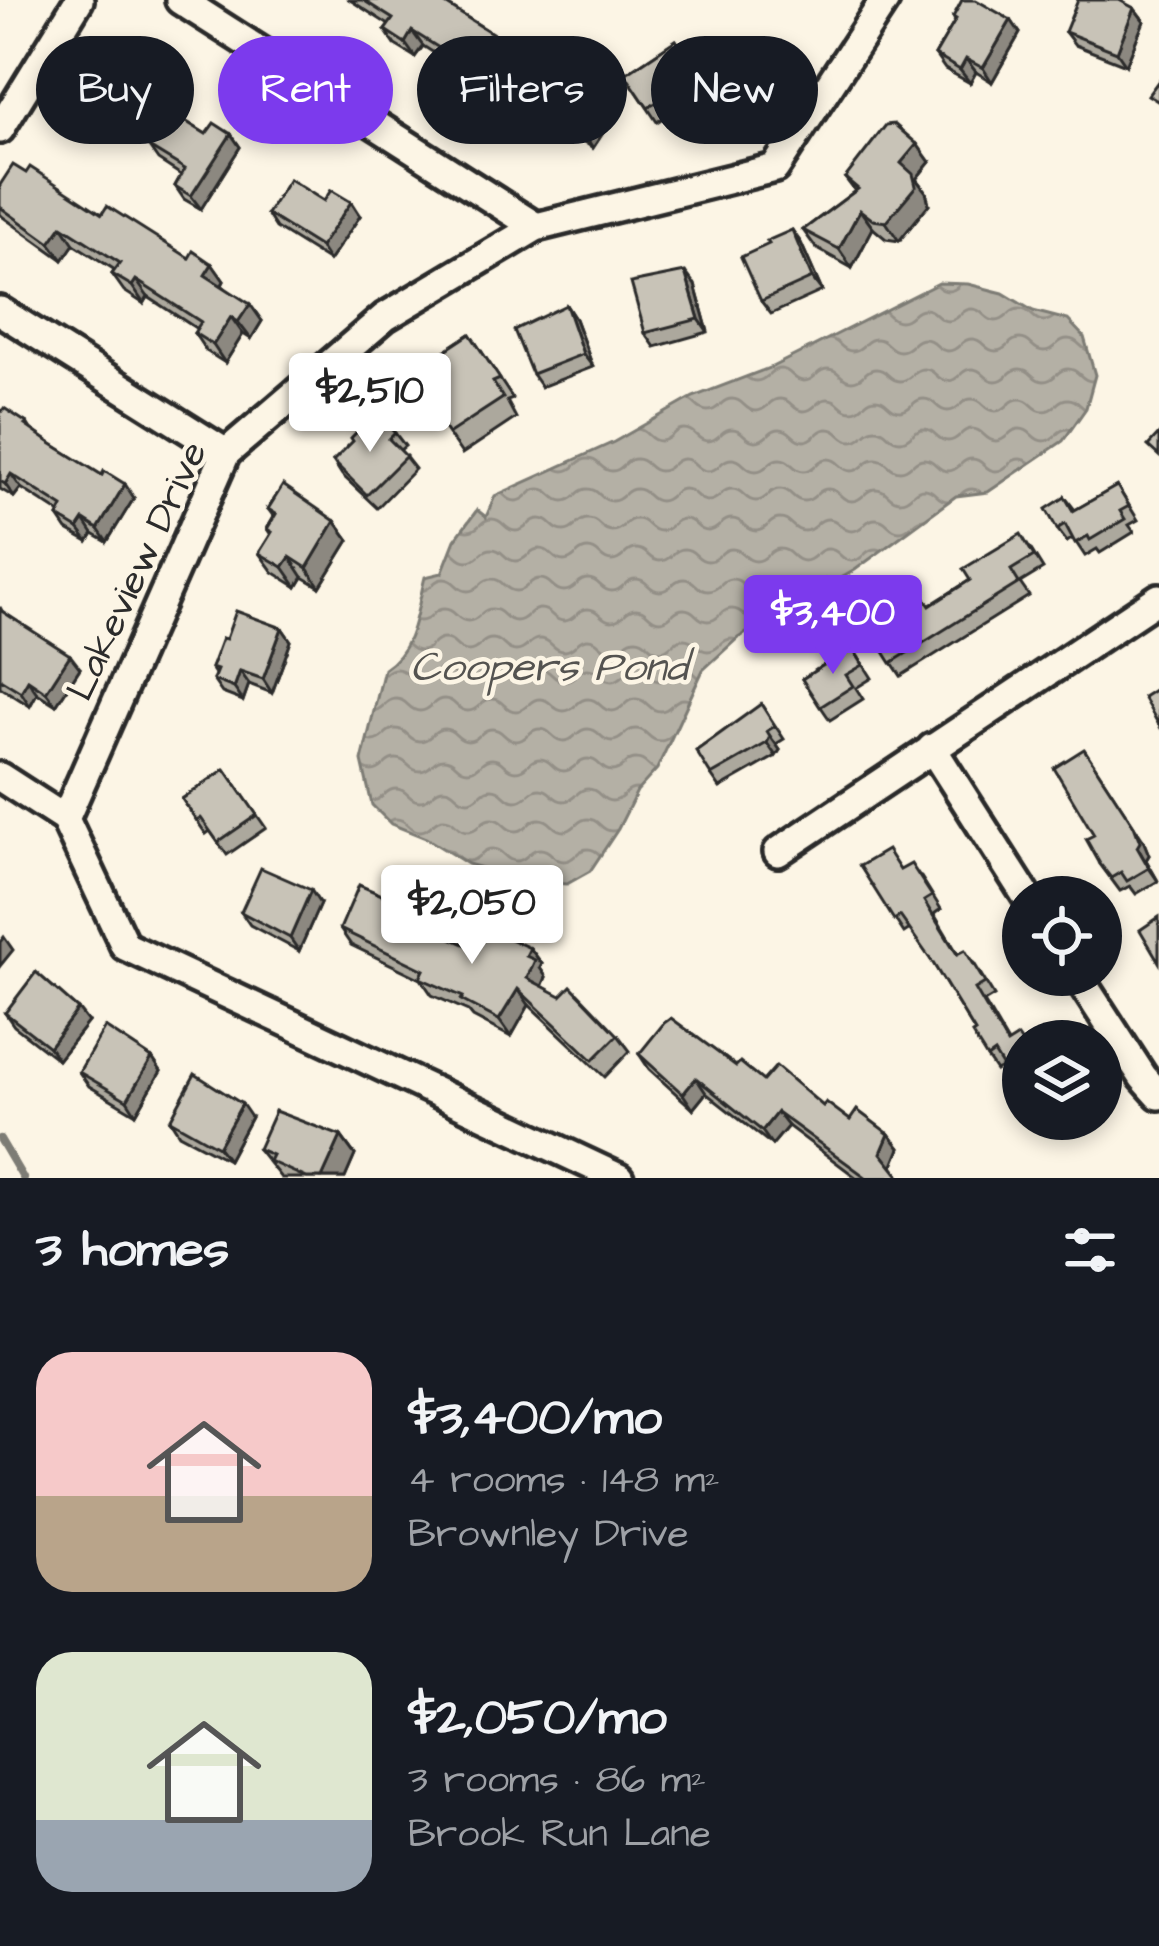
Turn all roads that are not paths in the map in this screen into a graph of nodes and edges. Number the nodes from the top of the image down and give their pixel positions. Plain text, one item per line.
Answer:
1 (79, 0) edge
2 (180, 0) edge
3 (885, 0) edge
4 (0, 129) edge
5 (536, 227) junction
6 (0, 311) edge
7 (226, 453) junction
8 (1159, 598) edge
9 (932, 748) junction
10 (0, 777) edge
11 (65, 819) junction
12 (778, 853) dead end
13 (1014, 876) edge
14 (1091, 996) edge
15 (1159, 1095) edge
16 (619, 1178) edge

1 - 4 street
2 - 5 street
3 - 5 street, Lakeview Drive
5 - 7 street, Lakeview Drive
6 - 7 street
7 - 11 street, Lakeview Drive
8 - 9 street
9 - 12 street
9 - 13 street
10 - 11 street
11 - 16 street
14 - 15 street

